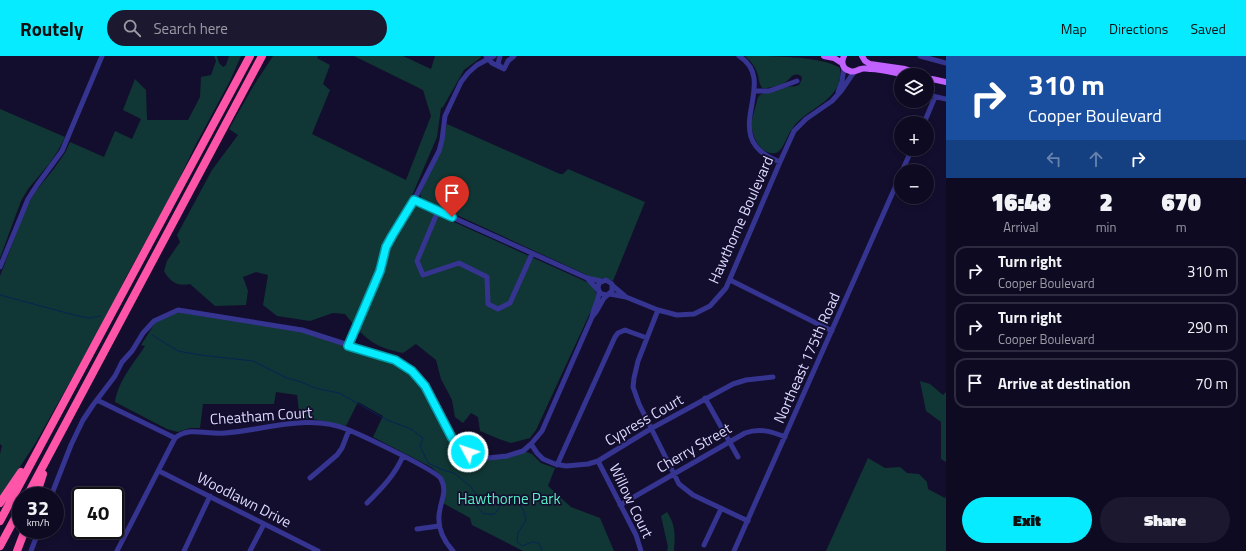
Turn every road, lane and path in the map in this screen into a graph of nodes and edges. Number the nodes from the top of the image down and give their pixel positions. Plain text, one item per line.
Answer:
1 (102, 56) edge
2 (245, 56) edge
3 (250, 56) edge
4 (262, 56) edge
5 (268, 56) edge
6 (494, 56) edge
7 (500, 56) edge
8 (514, 56) edge
9 (739, 56) edge
10 (824, 56) edge
11 (844, 56) edge
12 (920, 56) edge
13 (862, 57) edge
14 (487, 58) edge
15 (946, 63) edge
16 (843, 66) junction
17 (501, 67) junction
18 (898, 68) edge
19 (860, 69) junction
20 (854, 72) junction
21 (894, 73) edge
22 (934, 79) edge
23 (238, 80) junction
24 (797, 81) dead end
25 (946, 82) edge
26 (246, 86) junction
27 (755, 91) junction
28 (836, 96) junction
29 (936, 97) joint
30 (946, 99) edge
31 (927, 116) edge
32 (780, 162) junction
33 (894, 190) edge
34 (414, 200) junction
35 (438, 211) junction
36 (532, 254) junction
37 (0, 267) edge
38 (587, 278) junction
39 (730, 280) junction
40 (601, 281) junction
41 (613, 286) junction
42 (599, 291) junction
43 (608, 295) junction
44 (626, 297) junction
45 (658, 310) junction
46 (592, 318) junction
47 (832, 330) junction
48 (647, 338) junction
49 (348, 346) junction
50 (773, 377) dead end
51 (705, 398) junction
52 (97, 400) junction
53 (652, 428) junction
54 (349, 430) junction
55 (48, 432) junction
56 (785, 437) junction
57 (175, 438) junction
58 (729, 442) junction
59 (531, 444) junction
60 (49, 455) junction
61 (403, 456) junction
62 (738, 457) dead end
63 (598, 461) junction
64 (557, 465) junction
65 (158, 471) junction
66 (674, 474) junction
67 (310, 478) dead end
68 (32, 487) edge
69 (39, 487) edge
70 (54, 487) edge
71 (210, 496) junction
72 (0, 503) edge
73 (367, 503) dead end
74 (620, 505) junction
75 (721, 509) junction
76 (0, 521) edge
77 (748, 521) junction
78 (12, 524) edge
79 (264, 524) junction
80 (439, 526) junction
81 (417, 529) dead end
82 (22, 539) edge
83 (36, 539) edge
84 (0, 546) edge
85 (704, 546) dead end
86 (315, 550) edge
87 (17, 551) edge
88 (31, 551) edge
89 (117, 551) edge
90 (184, 551) edge
91 (250, 551) edge
92 (453, 551) edge
93 (641, 551) edge
94 (734, 551) edge

1 - 37 street
2 - 23 highway
3 - 23 highway
4 - 26 highway
5 - 26 highway
6 - 14 street
7 - 17 street
8 - 17 street
9 - 27 street
10 - 16 main road
11 - 16 main road
12 - 15 street
13 - 18 main road
13 - 19 main road
14 - 17 street
14 - 34 street
16 - 20 main road
16 - 28 street, Hawthorne Boulevard
19 - 20 main road
19 - 21 main road
20 - 28 street, Hawthorne Boulevard
22 - 25 main road
23 - 55 highway
24 - 27 street
26 - 60 highway
27 - 32 street
28 - 32 street, Hawthorne Boulevard
29 - 30 street
29 - 31 street
32 - 39 street, Hawthorne Boulevard
33 - 47 street, Northeast 175th Road
34 - 35 street
34 - 49 street
35 - 36 street
35 - 36 street
36 - 38 street
38 - 40 street
38 - 42 street
39 - 45 street, Hawthorne Boulevard
39 - 47 street
40 - 41 street
40 - 42 street
41 - 43 street
41 - 44 street, Hawthorne Boulevard
42 - 43 street
42 - 46 street
43 - 44 street, Hawthorne Boulevard
43 - 46 street
44 - 45 street, Hawthorne Boulevard
45 - 48 street
46 - 59 street
47 - 56 street, Northeast 175th Road
48 - 53 street
48 - 64 street
49 - 52 street
49 - 59 street
50 - 51 street, Cypress Court
51 - 53 street, Cypress Court
51 - 58 street
52 - 57 street
52 - 70 street
53 - 63 street, Cypress Court
53 - 66 street
54 - 57 street, Cheatham Court
54 - 61 street, Cheatham Court
54 - 67 street
55 - 72 highway
55 - 76 highway
56 - 58 street, Cherry Street
56 - 77 street, Northeast 175th Road
57 - 65 street
58 - 62 street
58 - 66 street, Cherry Street
59 - 64 street, Cypress Court
60 - 68 highway
60 - 69 highway
61 - 73 street
61 - 80 street, Cheatham Court
63 - 64 street, Cypress Court
63 - 74 street, Willow Court
65 - 71 street, Woodlawn Drive
65 - 89 street
66 - 74 street, Cherry Street
66 - 75 street
71 - 79 street, Woodlawn Drive
71 - 90 street
74 - 93 street, Willow Court
75 - 77 street
75 - 85 street
77 - 94 street, Northeast 175th Road
78 - 84 highway
79 - 86 street, Woodlawn Drive
79 - 91 street
80 - 81 street
80 - 92 street
82 - 87 highway
83 - 88 street

